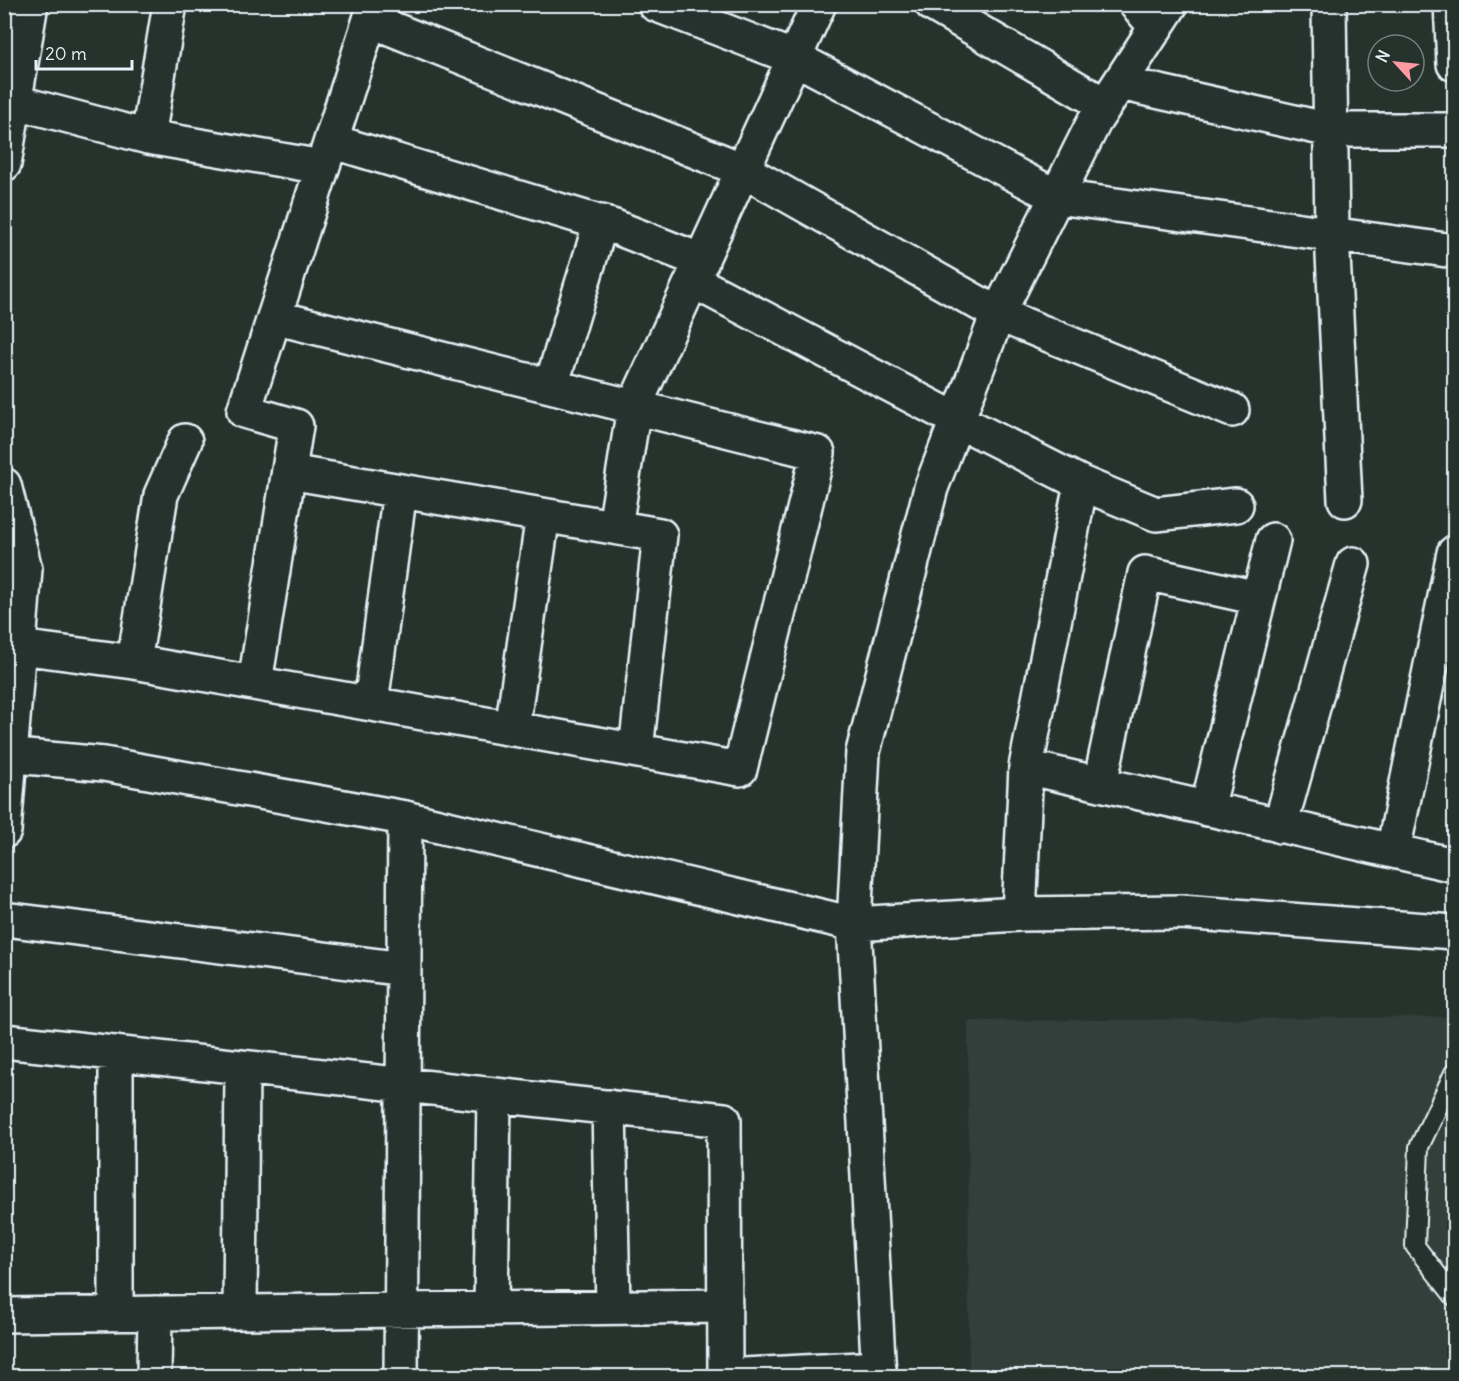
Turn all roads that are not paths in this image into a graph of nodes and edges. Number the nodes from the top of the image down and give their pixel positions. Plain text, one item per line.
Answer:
1 (31, 4) edge
2 (170, 4) edge
3 (655, 4) edge
4 (819, 4) edge
5 (932, 4) edge
6 (1329, 4) edge
7 (1451, 4) edge
8 (372, 12) edge
9 (1155, 12) edge
10 (795, 58) junction
11 (1455, 64) edge
12 (1112, 94) junction
13 (10, 100) edge
14 (1330, 130) junction
15 (1455, 130) edge
16 (148, 137) junction
17 (327, 154) junction
18 (4, 164) edge
19 (743, 170) junction
20 (1057, 197) junction
21 (601, 222) junction
22 (1332, 234) junction
23 (1455, 251) edge
24 (697, 271) junction
25 (998, 315) junction
26 (274, 317) junction
27 (551, 386) junction
28 (634, 407) junction
29 (1232, 410) dead end
30 (957, 420) junction
31 (185, 441) dead end
32 (289, 472) junction
33 (1081, 483) junction
34 (4, 485) edge
35 (400, 491) junction
36 (1345, 500) dead end
37 (1236, 505) dead end
38 (543, 515) junction
39 (615, 527) junction
40 (1273, 540) dead end
41 (1455, 553) edge
42 (1353, 564) dead end
43 (1258, 598) junction
44 (12, 646) edge
45 (134, 662) junction
46 (255, 683) junction
47 (371, 704) junction
48 (512, 729) junction
49 (636, 750) junction
50 (8, 756) edge
51 (1026, 767) junction
52 (1100, 784) junction
53 (1207, 809) junction
54 (405, 818) junction
55 (1280, 826) junction
56 (4, 831) edge
57 (1393, 851) junction
58 (1455, 866) edge
59 (1019, 914) junction
60 (4, 919) edge
61 (854, 924) junction
62 (1455, 932) edge
63 (404, 969) junction
64 (4, 1041) edge
65 (116, 1053) junction
66 (242, 1067) junction
67 (1455, 1073) edge
68 (403, 1085) junction
69 (494, 1095) junction
70 (609, 1107) junction
71 (1455, 1296) edge
72 (725, 1306) junction
73 (613, 1307) junction
74 (491, 1309) junction
75 (401, 1310) junction
76 (240, 1312) junction
77 (155, 1313) junction
78 (116, 1314) junction
79 (4, 1316) edge
80 (879, 1372) edge
81 (725, 1376) edge
82 (154, 1377) edge
83 (401, 1377) edge

1 - 13 street
2 - 16 street
3 - 10 street
4 - 10 street
5 - 12 street
6 - 14 street
7 - 11 street
8 - 17 street
8 - 19 street
9 - 12 street
10 - 19 street
10 - 20 street
12 - 14 street
12 - 20 street
13 - 16 street
13 - 18 street
14 - 15 street
14 - 22 street
16 - 17 street
17 - 21 street
17 - 26 street
19 - 24 street
19 - 25 street
20 - 22 street
20 - 25 street
21 - 24 street
21 - 27 street
22 - 23 street
22 - 36 street
24 - 28 street
24 - 30 street
25 - 29 street
25 - 30 street
26 - 27 street
26 - 32 street
27 - 28 street
28 - 39 street
28 - 49 street
30 - 33 street
30 - 61 street
31 - 45 street
32 - 35 street
32 - 46 street
33 - 37 street
33 - 51 street
34 - 44 street
35 - 38 street
35 - 47 street
38 - 39 street
38 - 48 street
39 - 49 street
40 - 43 street
41 - 57 street
42 - 55 street
43 - 52 street
43 - 53 street
44 - 45 street
44 - 50 street
45 - 46 street
46 - 47 street
47 - 48 street
48 - 49 street
50 - 54 street
50 - 56 street
51 - 52 street
51 - 59 street
52 - 53 street
53 - 55 street
54 - 61 street
54 - 63 street
55 - 57 street
57 - 58 street
59 - 61 street
59 - 62 street
60 - 63 street
61 - 80 street
63 - 68 street
64 - 65 street
65 - 66 street
65 - 78 street
66 - 68 street
66 - 76 street
67 - 71 lane
68 - 69 street
68 - 75 street
69 - 70 street
69 - 74 street
70 - 72 street
70 - 73 street
72 - 73 street
72 - 81 street
73 - 74 street
74 - 75 street
75 - 76 street
75 - 83 street
76 - 77 street
77 - 78 street
77 - 82 street
78 - 79 street
80 - 81 street

